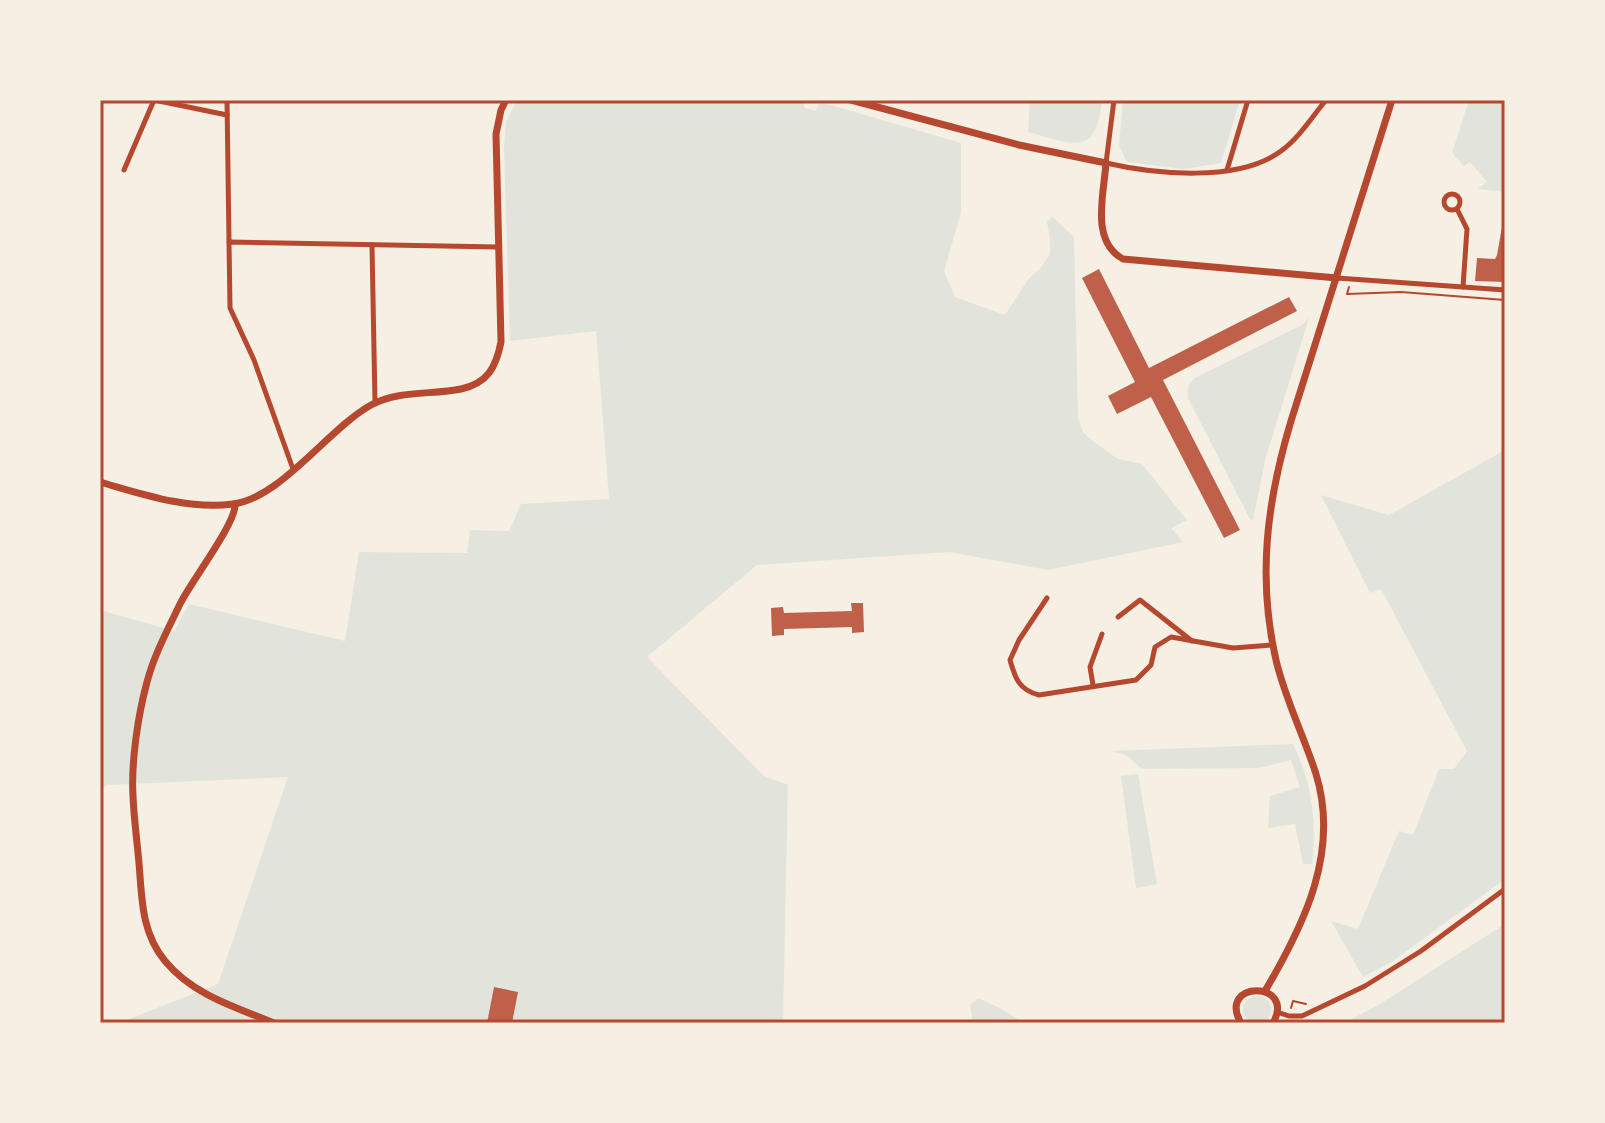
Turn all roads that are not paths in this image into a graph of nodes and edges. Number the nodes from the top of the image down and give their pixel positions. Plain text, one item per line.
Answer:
1 (227, 100) edge
2 (506, 100) edge
3 (851, 100) edge
4 (1114, 100) edge
5 (1248, 100) edge
6 (1326, 100) edge
7 (1392, 100) edge
8 (227, 115) junction
9 (1106, 163) junction
10 (124, 170) dead end
11 (1227, 170) junction
12 (1457, 209) dead end
13 (229, 242) junction
14 (372, 245) junction
15 (498, 247) junction
16 (1337, 278) junction
17 (1463, 287) junction
18 (1505, 290) edge
19 (375, 403) junction
20 (293, 469) junction
21 (100, 482) edge
22 (235, 504) junction
23 (1047, 598) dead end
24 (1118, 617) dead end
25 (1102, 634) dead end
26 (1193, 642) junction
27 (1273, 645) junction
28 (1093, 685) junction
29 (1505, 889) edge
30 (1265, 991) junction
31 (1277, 1012) junction
32 (274, 1023) edge
33 (1241, 1023) edge
34 (1273, 1023) edge

1 - 8 street
2 - 15 main road
3 - 9 main road
4 - 9 street
5 - 11 street
6 - 11 street
7 - 16 main road
8 - 10 street
8 - 13 street
9 - 11 street
9 - 16 main road
12 - 17 street
13 - 14 street
13 - 20 street
14 - 15 street
14 - 19 street
15 - 19 main road
16 - 17 street
16 - 27 main road
17 - 18 street
19 - 20 main road
20 - 22 main road
21 - 22 main road
22 - 32 main road
23 - 28 street
24 - 26 street
25 - 28 street
26 - 27 street
26 - 28 street
27 - 30 main road
29 - 31 street
30 - 31 main road
30 - 33 main road
31 - 34 main road

